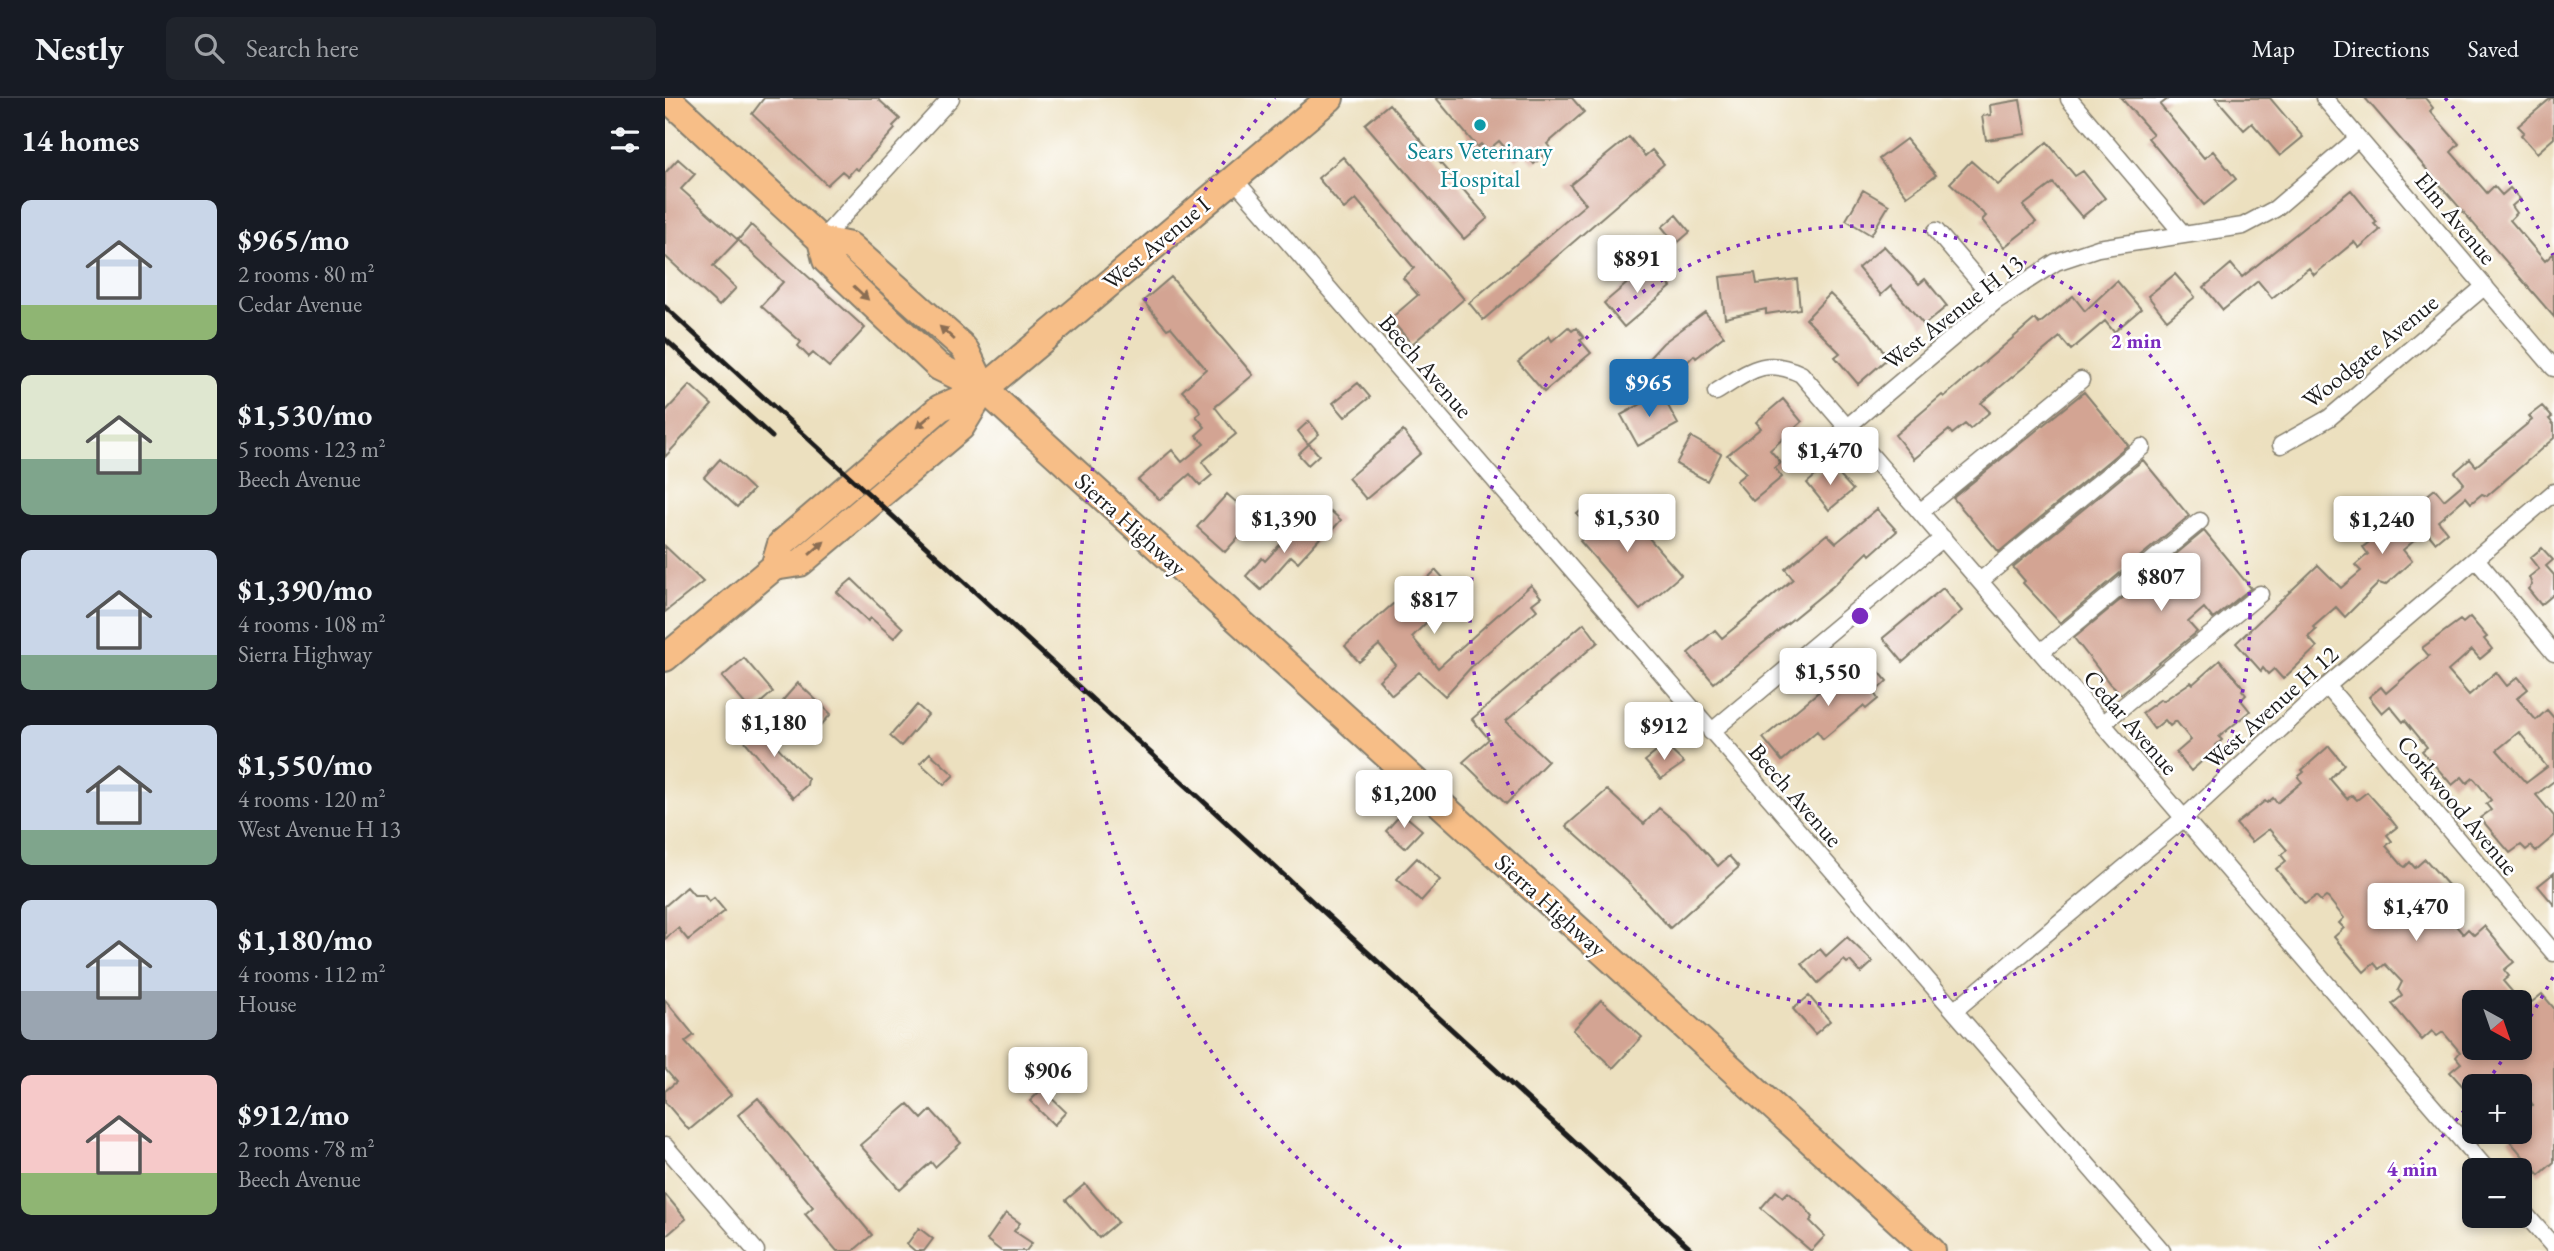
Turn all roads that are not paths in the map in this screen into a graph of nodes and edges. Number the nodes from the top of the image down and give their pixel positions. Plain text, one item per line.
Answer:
1 (667, 98) edge
2 (951, 98) edge
3 (1330, 98) edge
4 (2324, 98) edge
5 (2069, 99) edge
6 (2358, 138) junction
7 (1233, 177) junction
8 (1936, 231) dead end
9 (2184, 235) junction
10 (821, 240) junction
11 (2485, 286) junction
12 (1996, 301) junction
13 (2554, 368) edge
14 (2081, 380) dead end
15 (984, 389) junction
16 (1716, 392) dead end
17 (1847, 427) junction
18 (2281, 445) dead end
19 (2142, 447) dead end
20 (2554, 492) edge
21 (1920, 512) junction
22 (2200, 520) dead end
23 (1943, 538) junction
24 (2476, 559) junction
25 (1980, 581) junction
26 (2260, 594) dead end
27 (2041, 652) junction
28 (2554, 653) edge
29 (665, 658) edge
30 (2327, 686) junction
31 (2103, 723) junction
32 (1711, 733) junction
33 (2184, 818) junction
34 (2554, 953) edge
35 (1955, 1010) junction
36 (665, 1146) edge
37 (2477, 1158) edge
38 (2532, 1222) edge
39 (2554, 1247) edge
40 (756, 1251) edge
41 (1932, 1251) edge
42 (2162, 1251) edge

1 - 10 main road, Sierra Highway
2 - 10 street
3 - 7 main road, West Avenue I
4 - 6 street, Elm Avenue
5 - 9 street
6 - 9 street, West Avenue H 13
6 - 11 street, Elm Avenue
7 - 15 main road, West Avenue I
7 - 32 street, Beech Avenue
8 - 12 street
9 - 12 street, West Avenue H 13
10 - 15 main road, Sierra Highway
11 - 13 street, Elm Avenue
11 - 18 street, Woodgate Avenue
12 - 17 street, West Avenue H 13
14 - 21 street
15 - 29 main road, West Avenue I
15 - 41 main road, Sierra Highway
16 - 17 street, Cedar Avenue
17 - 21 street, Cedar Avenue
19 - 25 street
20 - 24 street, West Avenue H 12
21 - 23 street, Cedar Avenue
22 - 27 street
23 - 25 street, Cedar Avenue
23 - 32 street
24 - 28 street
24 - 30 street, West Avenue H 12
25 - 27 street, Cedar Avenue
26 - 31 street
27 - 31 street, Cedar Avenue
30 - 33 street, West Avenue H 12
30 - 34 street, Corkwood Avenue
31 - 33 street, Cedar Avenue
32 - 35 street, Beech Avenue
33 - 35 street, West Avenue H 12
33 - 37 street, Cedar Avenue
35 - 42 street, Beech Avenue
36 - 40 street
38 - 39 street

